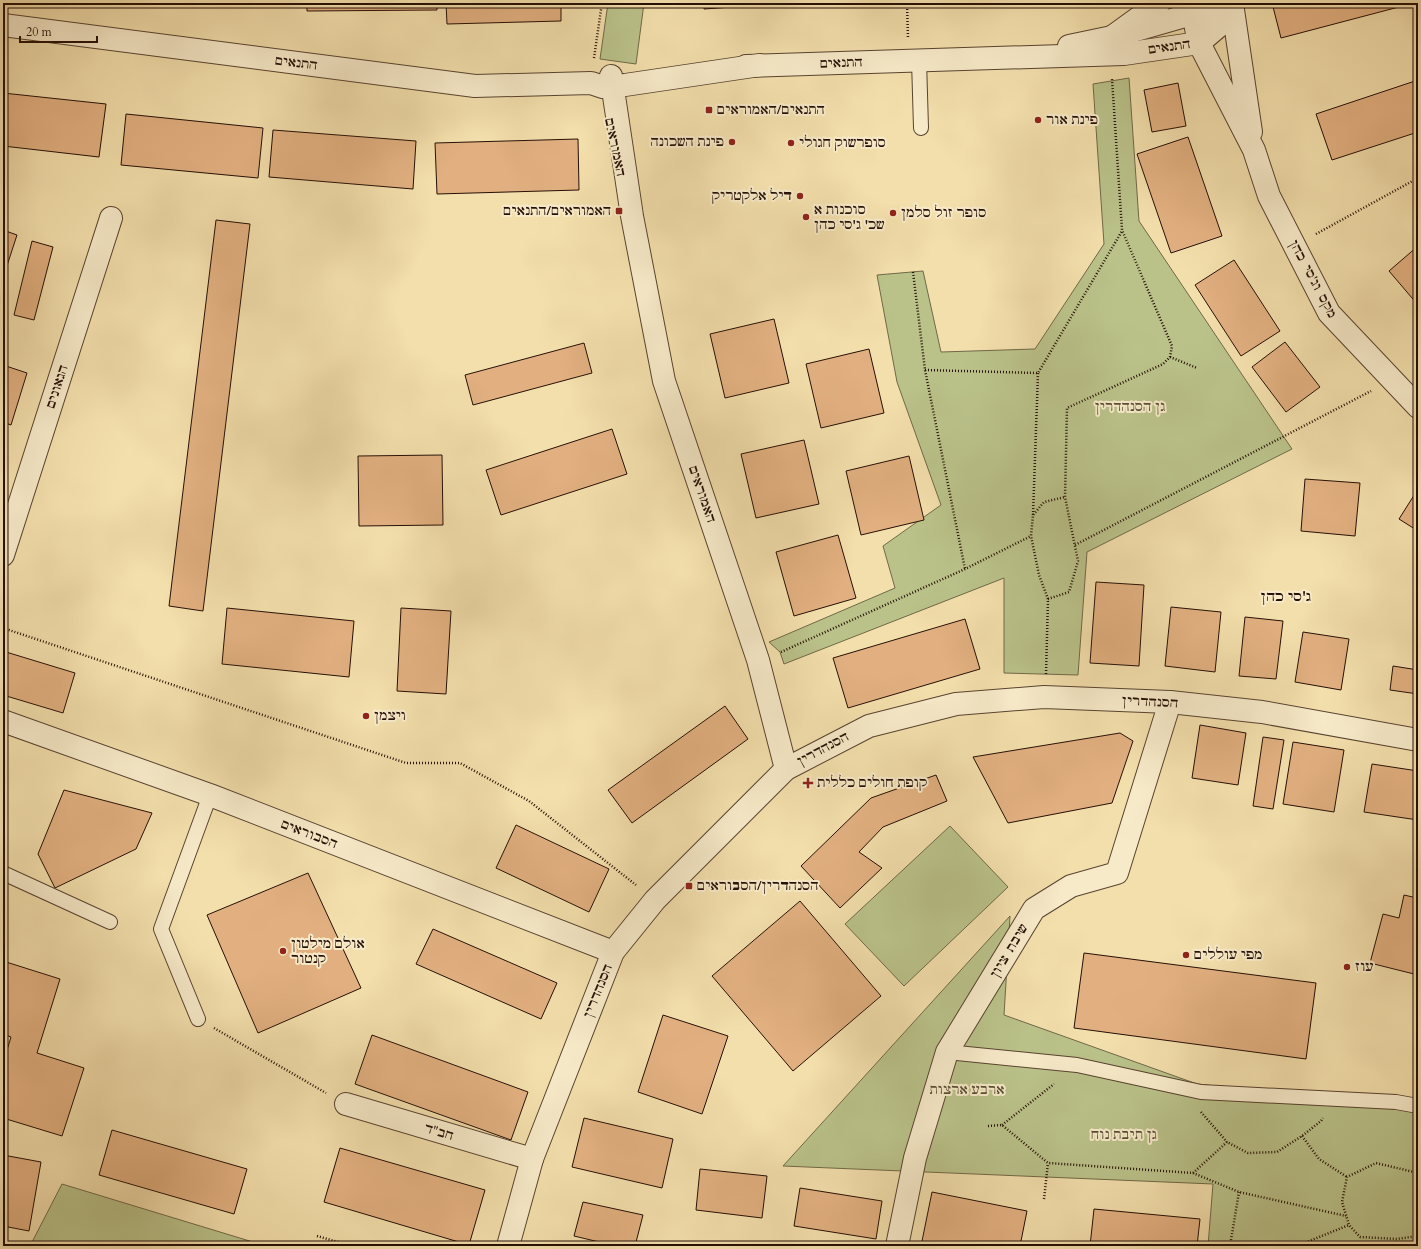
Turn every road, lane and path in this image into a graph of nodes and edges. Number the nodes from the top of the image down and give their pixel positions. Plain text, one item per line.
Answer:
1 (602, 3) edge
2 (907, 3) edge
3 (1159, 3) edge
4 (1191, 8) edge
5 (1232, 8) edge
6 (3, 25) edge
7 (1199, 43) junction
8 (1111, 46) junction
9 (914, 60) junction
10 (604, 82) junction
11 (921, 128) dead end
12 (1254, 150) junction
13 (1418, 178) edge
14 (112, 218) dead end
15 (1122, 230) junction
16 (1295, 246) junction
17 (913, 272) dead end
18 (1170, 357) junction
19 (1197, 368) dead end
20 (925, 370) junction
21 (1038, 373) junction
22 (1393, 380) junction
23 (1418, 407) edge
24 (1066, 497) junction
25 (1033, 515) junction
26 (1031, 536) junction
27 (1075, 545) junction
28 (3, 555) edge
29 (965, 569) junction
30 (1048, 599) junction
31 (3, 628) edge
32 (758, 660) junction
33 (1046, 667) dead end
34 (1170, 702) junction
35 (3, 721) edge
36 (1418, 740) edge
37 (786, 769) junction
38 (210, 796) junction
39 (3, 873) edge
40 (655, 900) junction
41 (110, 922) dead end
42 (614, 952) junction
43 (198, 1019) joint
44 (947, 1052) junction
45 (1077, 1065) junction
46 (346, 1104) joint
47 (1418, 1106) edge
48 (1201, 1112) dead end
49 (1321, 1121) dead end
50 (1002, 1125) junction
51 (988, 1126) dead end
52 (1302, 1136) junction
53 (1227, 1142) junction
54 (532, 1159) junction
55 (1048, 1163) junction
56 (1193, 1173) junction
57 (1418, 1173) edge
58 (1348, 1176) junction
59 (1239, 1192) junction
60 (1044, 1199) dead end
61 (1346, 1216) junction
62 (1349, 1225) junction
63 (317, 1236) dead end
64 (1418, 1236) edge
65 (352, 1246) edge
66 (508, 1246) edge
67 (897, 1246) edge
68 (1230, 1246) edge
69 (1297, 1246) edge

1 - 10 path
2 - 9 path
3 - 8 street
4 - 5 street, התנאים
4 - 7 street, מקס וג'סי כהן
4 - 8 street, התנאים
5 - 7 street, התנאים
5 - 12 street, מקס וג'סי כהן
6 - 10 street, התנאים
7 - 8 street, התנאים
7 - 12 street, מקס וג'סי כהן
8 - 9 street, התנאים
8 - 15 path
9 - 10 street, התנאים
9 - 11 lane
10 - 32 street, האמוראים
12 - 16 street, מקס וג'סי כהן
13 - 16 path
14 - 28 street, הגאונים
15 - 18 path
15 - 21 path
16 - 22 street, מקס וג'סי כהן
17 - 20 path
18 - 19 path
18 - 24 path
20 - 21 path
20 - 29 path
21 - 25 path
22 - 23 street, מקס וג'סי כהן
22 - 27 path
24 - 25 path
24 - 27 path
25 - 26 path
26 - 29 path
26 - 30 path
27 - 30 path
29 - 32 path
30 - 33 path
31 - 40 path
32 - 37 street, האמוראים
34 - 36 street, הסנהדרין
34 - 37 street, הסנהדרין
34 - 44 street, שיבת ציון
35 - 38 street, הסבוראים
37 - 40 street, הסנהדרין
38 - 42 street, הסבוראים
38 - 43 lane
39 - 41 lane
40 - 42 street, הסנהדרין
42 - 54 street, הסנהדרין
43 - 46 path
44 - 45 lane
44 - 67 street, שיבת ציון
45 - 47 lane
45 - 50 path
46 - 54 street, חב"ד
48 - 53 path
49 - 52 path
50 - 51 path
50 - 55 path
52 - 53 path
52 - 58 path
53 - 56 path
54 - 66 street, הסנהדרין
55 - 56 path
55 - 60 path
56 - 59 path
57 - 58 path
58 - 61 path
59 - 61 path
59 - 68 path
61 - 62 path
62 - 64 path
62 - 69 path
63 - 65 path

